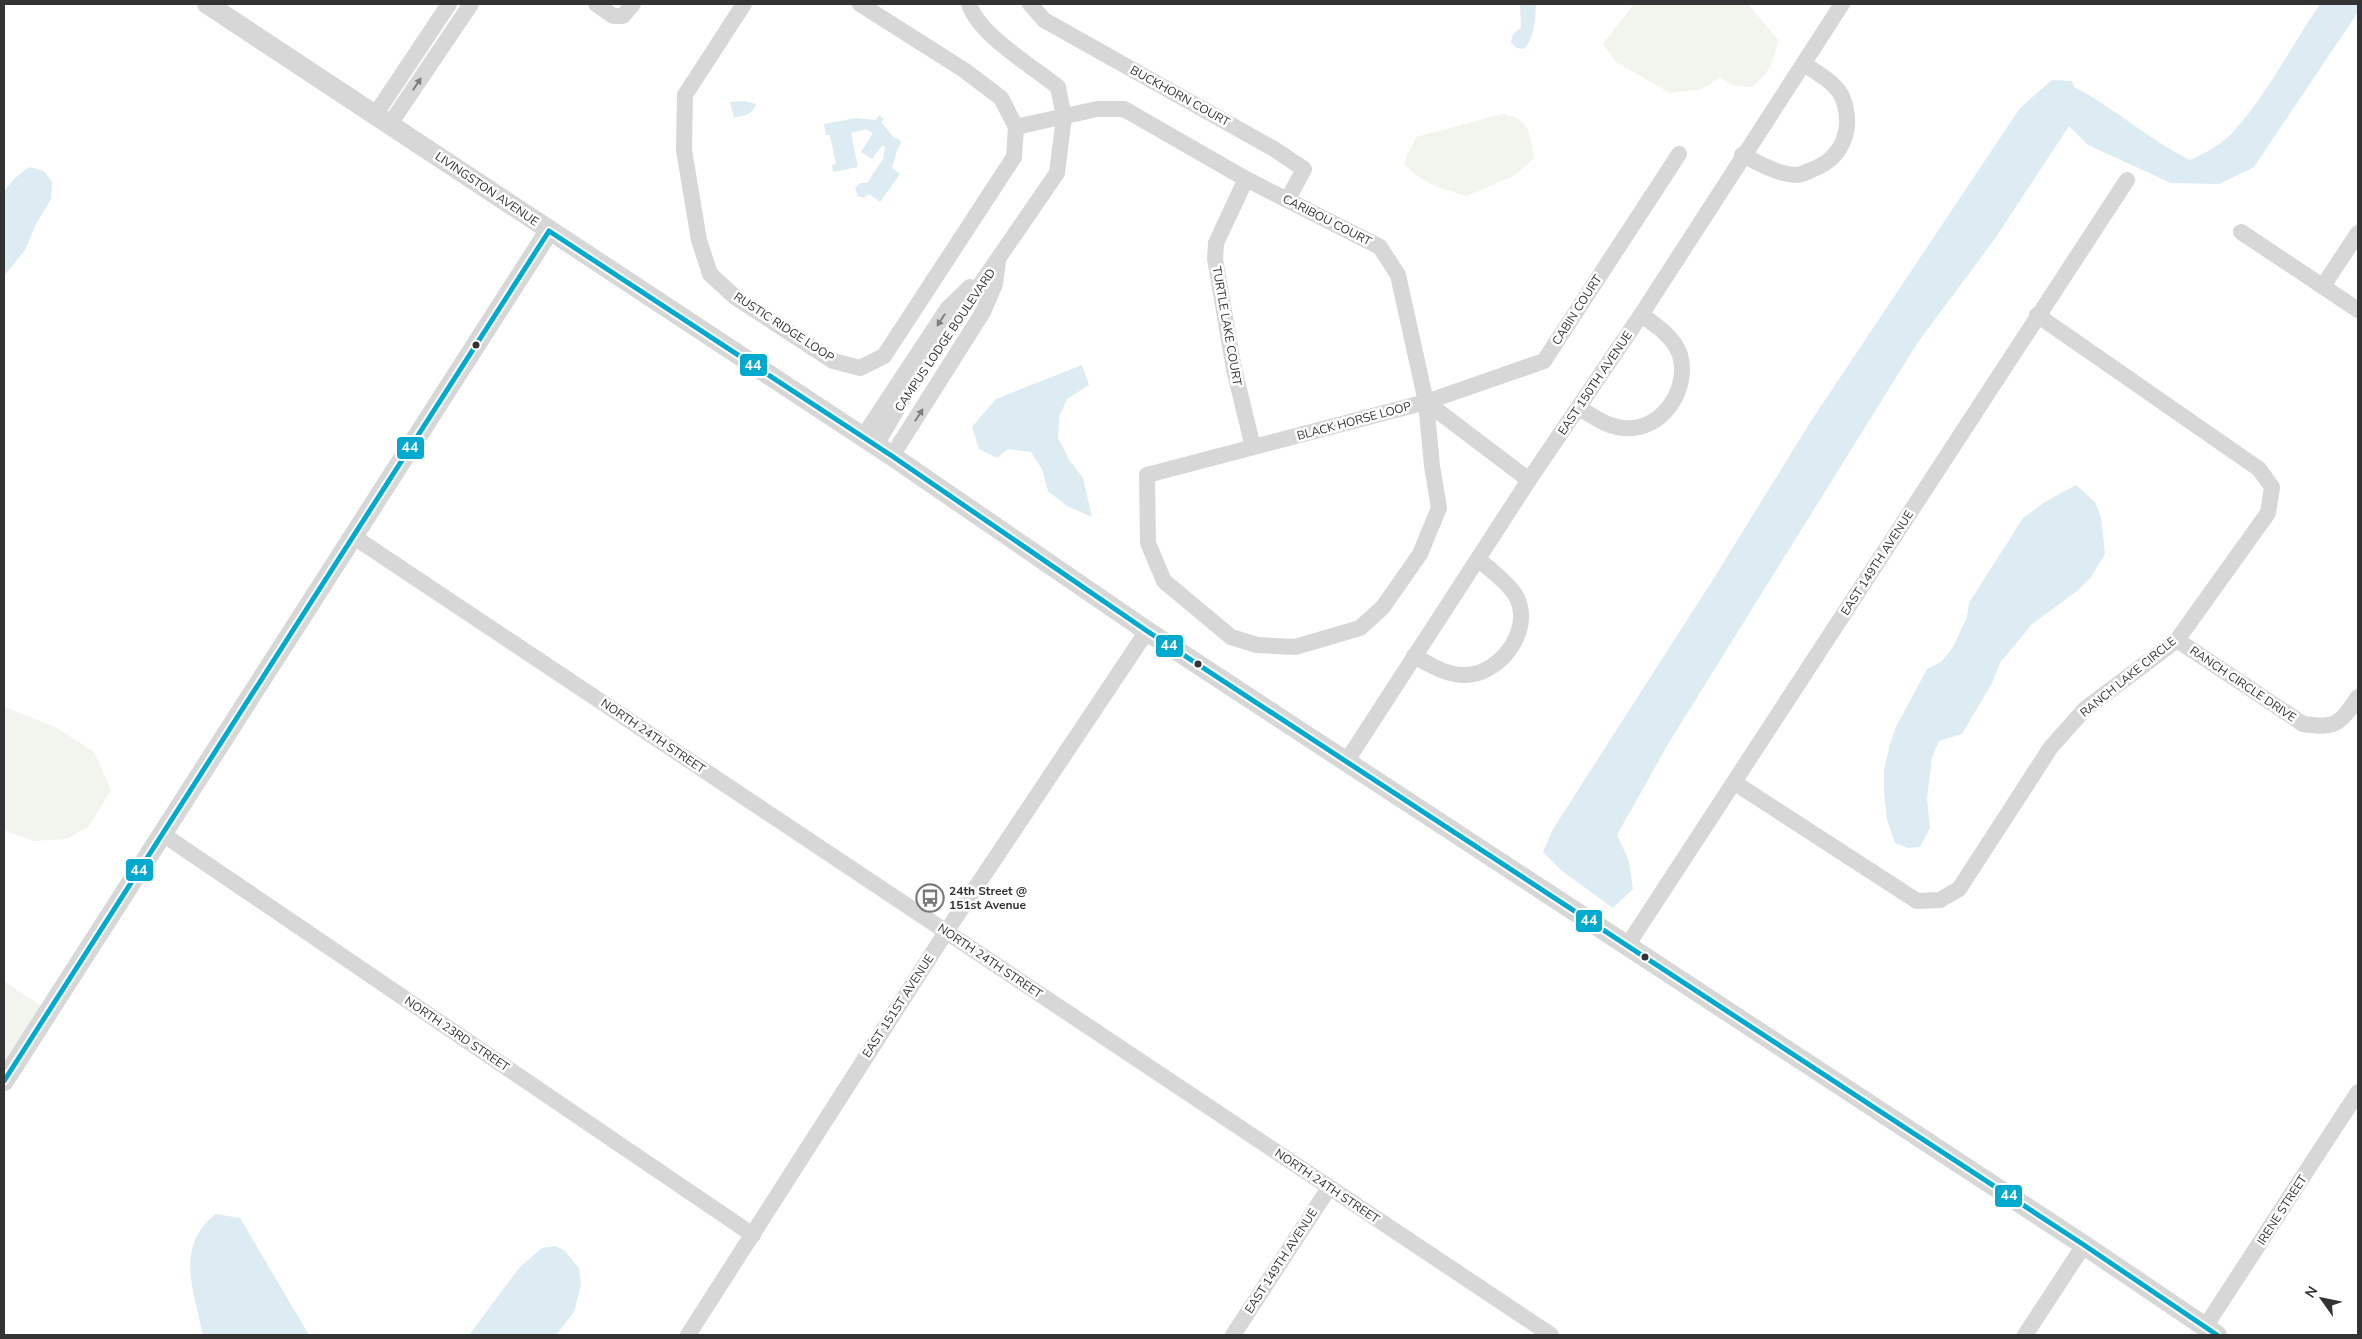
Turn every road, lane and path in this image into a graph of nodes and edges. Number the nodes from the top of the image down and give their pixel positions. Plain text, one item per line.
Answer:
1 (207, 4) edge
2 (449, 4) edge
3 (471, 4) edge
4 (596, 4) edge
5 (633, 4) edge
6 (744, 4) edge
7 (860, 4) edge
8 (969, 4) edge
9 (1030, 4) edge
10 (1842, 4) edge
11 (1804, 64) junction
12 (1064, 117) junction
13 (383, 119) junction
14 (1016, 127) junction
15 (1679, 154) dead end
16 (1742, 155) junction
17 (1246, 179) junction
18 (2127, 180) dead end
19 (1288, 199) junction
20 (549, 231) junction
21 (2241, 232) dead end
22 (2358, 233) edge
23 (998, 260) junction
24 (2323, 286) junction
25 (2358, 310) edge
26 (1641, 315) junction
27 (2037, 315) junction
28 (1426, 402) junction
29 (1579, 408) junction
30 (877, 446) junction
31 (1252, 447) junction
32 (1529, 480) junction
33 (354, 537) junction
34 (1478, 559) junction
35 (1146, 631) junction
36 (2177, 640) junction
37 (1414, 656) junction
38 (2358, 697) edge
39 (1346, 762) junction
40 (1735, 783) junction
41 (161, 833) junction
42 (946, 932) junction
43 (1627, 946) junction
44 (4, 1081) edge
45 (2358, 1092) edge
46 (1329, 1188) junction
47 (753, 1235) junction
48 (2084, 1245) junction
49 (2211, 1331) edge
50 (688, 1335) edge
51 (1233, 1335) edge
52 (1551, 1335) edge
53 (2025, 1335) edge

1 - 13 street, LIVINGSTON AVENUE
2 - 13 street
13 -> 3 street
4 - 5 street
6 - 14 street, RUSTIC RIDGE LOOP
7 - 14 street
8 - 12 street, CAMPUS LODGE BOULEVARD
9 - 19 street, BUCKHORN COURT
10 - 11 street, EAST 150TH AVENUE
11 - 16 street, EAST 150TH AVENUE
11 - 16 street
12 - 14 street
12 - 17 street, CARIBOU COURT
12 - 23 street, CAMPUS LODGE BOULEVARD
13 - 20 street, LIVINGSTON AVENUE
15 - 28 street, CABIN COURT
16 - 26 street, EAST 150TH AVENUE
17 - 19 street, CARIBOU COURT
17 - 31 street, TURTLE LAKE COURT
18 - 27 street, EAST 149TH AVENUE
19 - 28 street, CARIBOU COURT
20 - 30 street, LIVINGSTON AVENUE
20 - 33 street
21 - 24 street
22 - 24 street
23 - 30 street, CAMPUS LODGE BOULEVARD
30 -> 23 street, CAMPUS LODGE BOULEVARD
24 - 25 street
26 - 29 street, EAST 150TH AVENUE
26 - 29 street
27 - 36 street, RANCH LAKE CIRCLE
27 - 40 street, EAST 149TH AVENUE
28 - 31 street, BLACK HORSE LOOP
28 - 31 street, BLACK HORSE LOOP
28 - 32 street
29 - 32 street, EAST 150TH AVENUE
30 - 35 street, LIVINGSTON AVENUE
32 - 34 street, EAST 150TH AVENUE
33 - 41 street
33 - 42 street, NORTH 24TH STREET
34 - 37 street, EAST 150TH AVENUE
34 - 37 street
35 - 39 street, LIVINGSTON AVENUE
35 - 42 street, EAST 151ST AVENUE
36 - 38 street, RANCH CIRCLE DRIVE
36 - 40 street, RANCH LAKE CIRCLE
37 - 39 street, EAST 150TH AVENUE
39 - 43 street, LIVINGSTON AVENUE
40 - 43 street, EAST 149TH AVENUE
41 - 44 street
41 - 47 street, NORTH 23RD STREET
42 - 46 street, NORTH 24TH STREET
42 - 47 street, EAST 151ST AVENUE
43 - 48 street, LIVINGSTON AVENUE
45 - 49 street, IRENE STREET
46 - 51 street, EAST 149TH AVENUE
46 - 52 street, NORTH 24TH STREET
47 - 50 street, EAST 151ST AVENUE
48 - 49 street, LIVINGSTON AVENUE
48 - 53 street

